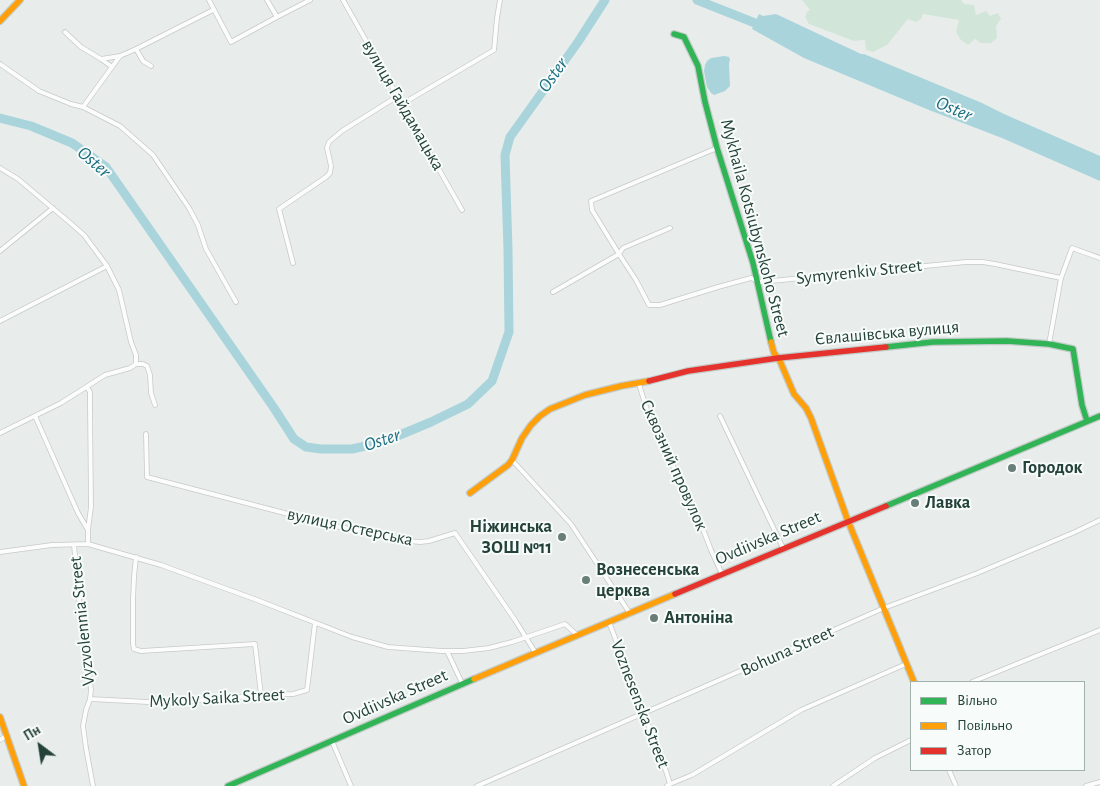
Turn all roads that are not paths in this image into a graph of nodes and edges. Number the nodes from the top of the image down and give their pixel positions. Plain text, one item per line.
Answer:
1 (20, 0) edge
2 (209, 0) edge
3 (267, 0) edge
4 (310, 0) edge
5 (343, 0) edge
6 (500, 0) edge
7 (213, 10) junction
8 (277, 17) junction
9 (0, 21) edge
10 (64, 32) dead end
11 (674, 34) dead end
12 (136, 49) junction
13 (120, 56) junction
14 (101, 59) junction
15 (0, 64) edge
16 (151, 66) dead end
17 (112, 68) junction
18 (398, 96) junction
19 (402, 104) junction
20 (83, 107) junction
21 (718, 148) junction
22 (0, 168) edge
23 (53, 208) junction
24 (462, 210) dead end
25 (670, 228) dead end
26 (0, 252) edge
27 (619, 254) junction
28 (1100, 258) edge
29 (293, 263) dead end
30 (107, 266) junction
31 (1061, 278) junction
32 (756, 280) junction
33 (553, 292) dead end
34 (236, 302) dead end
35 (0, 321) edge
36 (1049, 344) junction
37 (778, 358) junction
38 (136, 364) junction
39 (640, 384) junction
40 (87, 387) junction
41 (155, 405) dead end
42 (35, 416) junction
43 (720, 416) dead end
44 (1100, 416) edge
45 (1087, 421) junction
46 (0, 433) edge
47 (146, 434) dead end
48 (512, 460) junction
49 (470, 493) dead end
50 (1100, 520) edge
51 (848, 521) junction
52 (88, 530) junction
53 (88, 544) junction
54 (74, 545) junction
55 (783, 548) junction
56 (0, 552) edge
57 (136, 557) junction
58 (722, 574) junction
59 (884, 608) junction
60 (630, 612) junction
61 (609, 622) junction
62 (315, 623) junction
63 (1100, 630) edge
64 (577, 635) junction
65 (526, 638) junction
66 (447, 651) junction
67 (535, 652) junction
68 (906, 664) junction
69 (914, 681) edge
70 (974, 681) edge
71 (462, 683) junction
72 (261, 695) junction
73 (90, 700) junction
74 (644, 713) junction
75 (0, 717) edge
76 (6, 736) junction
77 (0, 740) edge
78 (910, 740) edge
79 (332, 741) junction
80 (949, 771) edge
81 (1100, 782) edge
82 (668, 785) edge
83 (24, 786) edge
84 (93, 786) edge
85 (228, 786) edge
86 (351, 786) edge
87 (476, 786) edge
88 (833, 786) edge
89 (956, 786) edge
90 (1086, 786) edge

1 - 9 street
2 - 7 street
3 - 8 street
4 - 8 street
5 - 18 street, вулиця Гайдамацька
6 - 19 street
7 - 8 street
7 - 12 street
10 - 14 street
11 - 21 street, Mykhaila Kotsiubynskoho Street
12 - 13 street
12 - 16 street
13 - 14 street
13 - 17 street
14 - 17 street
15 - 20 street
17 - 20 street
18 - 19 street, вулиця Гайдамацька
18 - 29 street
19 - 24 street, вулиця Гайдамацька
20 - 34 street
21 - 27 street
21 - 32 street, Mykhaila Kotsiubynskoho Street
22 - 23 street
23 - 26 street
23 - 30 street
25 - 27 street
27 - 32 street, Symyrenkiv Street
27 - 33 street
28 - 31 street
30 - 35 street
30 - 38 street
31 - 32 street, Symyrenkiv Street
31 - 36 street
32 - 37 street, Mykhaila Kotsiubynskoho Street
36 - 37 street, Євлашівська вулиця
36 - 45 street, Євлашівська вулиця
37 - 39 street, Євлашівська вулиця
37 - 51 street, Mykhaila Kotsiubynskoho Street
38 - 40 street
38 - 41 street
39 - 48 street, Євлашівська вулиця
39 - 58 street, Сквозний провулок
40 - 42 street
40 - 52 street
42 - 46 street
42 - 52 street
43 - 55 street
44 - 45 street, Ovdiivska Street
45 - 51 street, Ovdiivska Street
47 - 65 street, вулиця Остерська
48 - 49 street, Євлашівська вулиця
48 - 60 street
50 - 59 street, Bohuna Street
51 - 55 street, Ovdiivska Street
51 - 59 street, Mykhaila Kotsiubynskoho Street
52 - 53 street
53 - 54 street
53 - 57 street
54 - 56 street
54 - 73 street, Vyzvolennia Street
55 - 58 street, Ovdiivska Street
57 - 62 street
57 - 72 street
58 - 60 street, Ovdiivska Street
59 - 68 street, Mykhaila Kotsiubynskoho Street
59 - 74 street, Bohuna Street
60 - 61 street, Ovdiivska Street
61 - 64 street, Ovdiivska Street
61 - 74 street, Voznesenska Street
62 - 66 street
62 - 72 street, Mykoly Saika Street
63 - 70 street
64 - 65 street
64 - 67 street, Ovdiivska Street
65 - 66 street
65 - 67 street, вулиця Остерська
66 - 71 street
67 - 71 street, Ovdiivska Street
68 - 69 street, Mykhaila Kotsiubynskoho Street
68 - 82 street
71 - 79 street, Ovdiivska Street
72 - 73 street, Mykoly Saika Street
73 - 84 street, Vyzvolennia Street
74 - 82 street, Voznesenska Street
74 - 87 street, Bohuna Street
75 - 76 street
76 - 77 street
76 - 83 street
78 - 88 street
79 - 85 street, Ovdiivska Street
79 - 86 street
80 - 89 street
81 - 90 street

